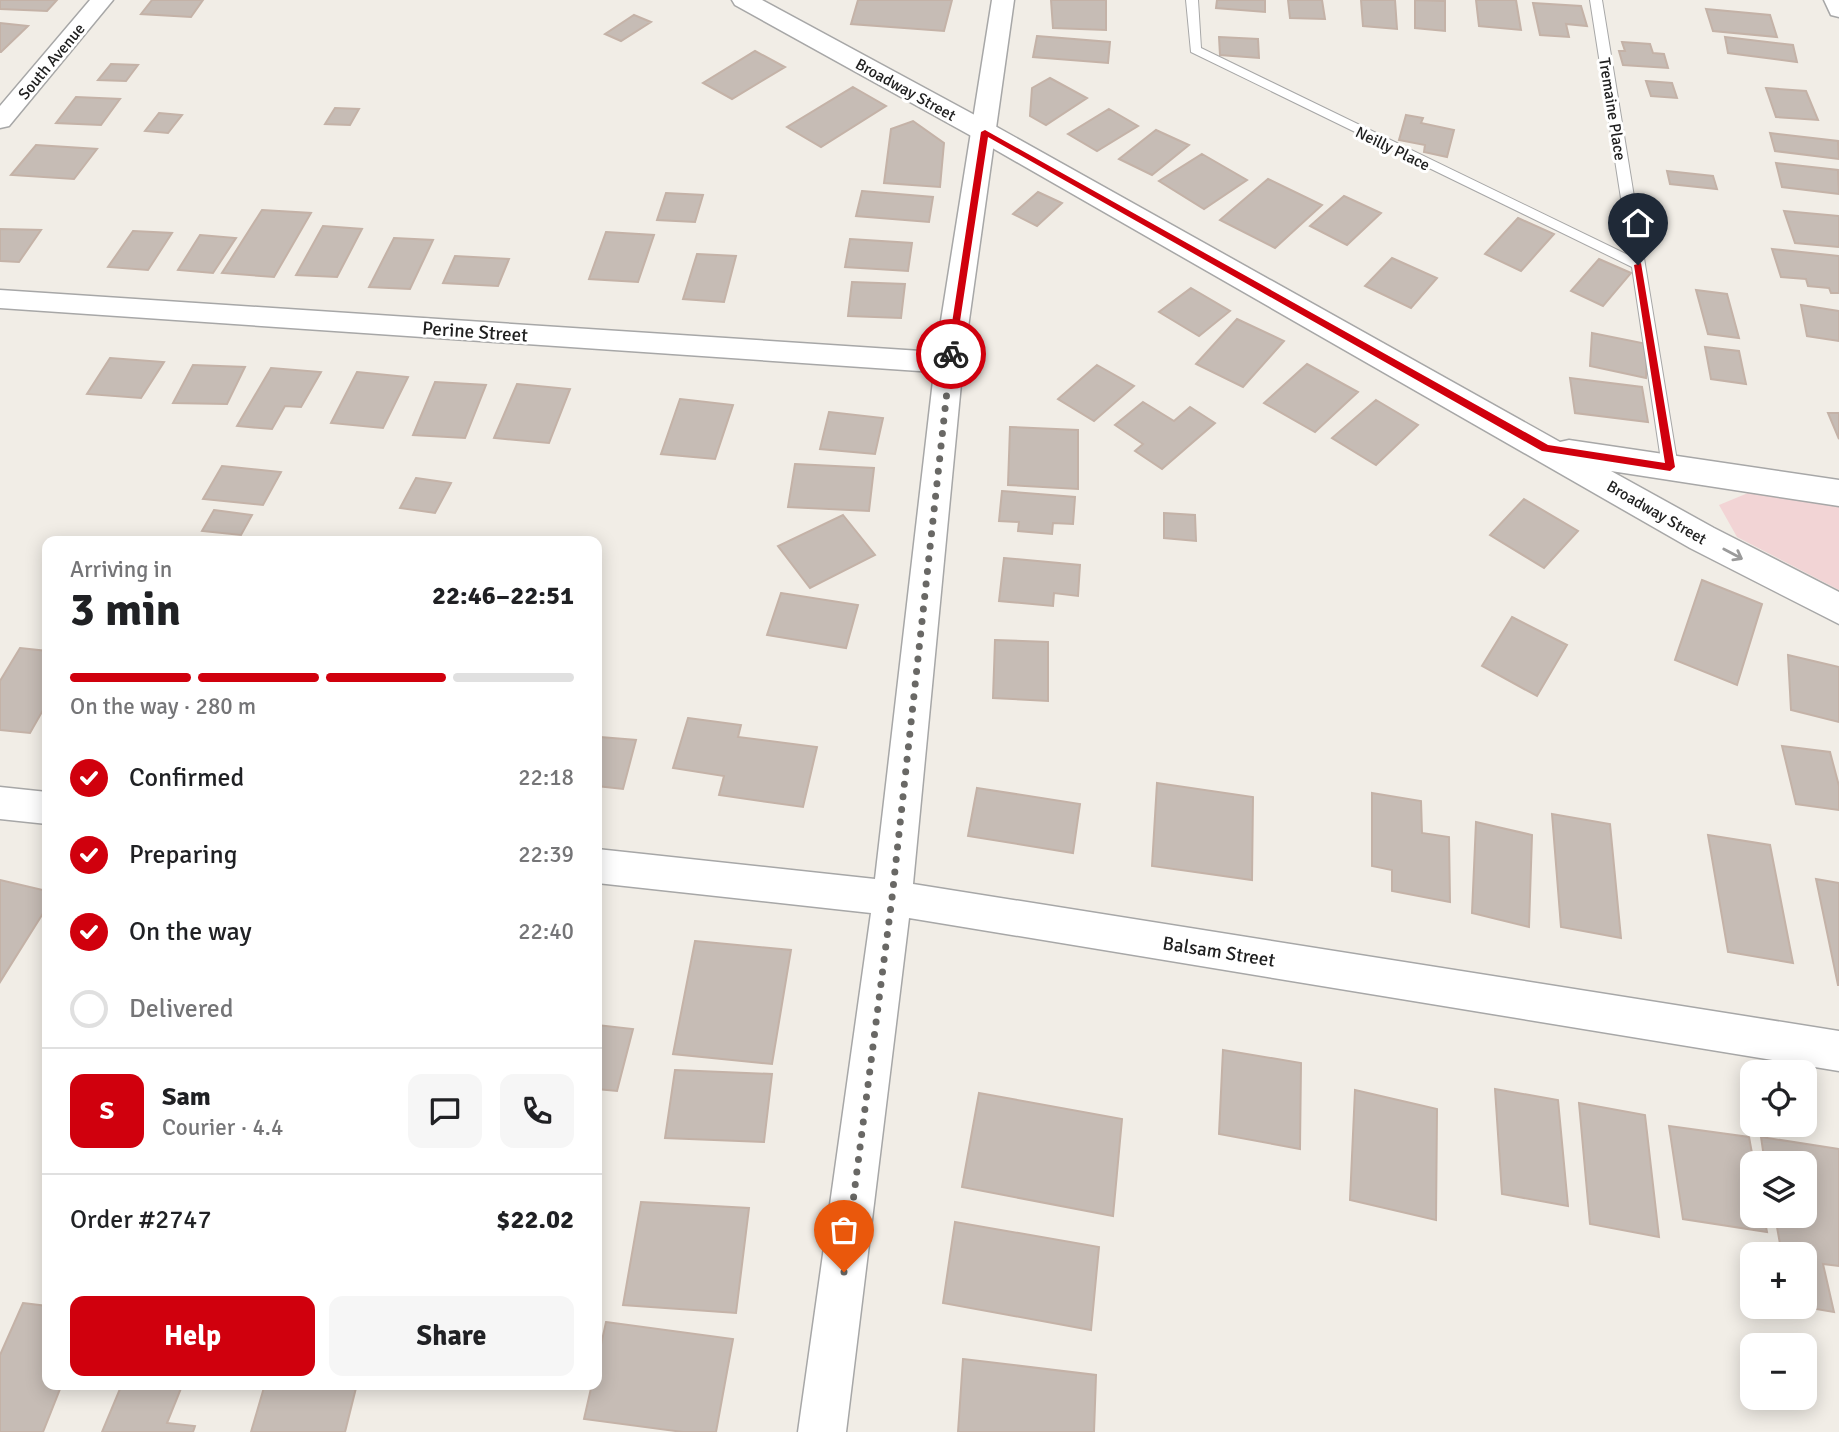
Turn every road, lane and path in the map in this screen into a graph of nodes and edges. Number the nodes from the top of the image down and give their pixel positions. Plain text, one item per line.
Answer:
1 (102, 0) edge
2 (744, 0) edge
3 (1003, 0) edge
4 (1192, 0) edge
5 (1596, 0) edge
6 (1835, 0) edge
7 (1839, 10) edge
8 (0, 121) edge
9 (985, 132) junction
10 (1638, 265) junction
11 (0, 299) edge
12 (949, 363) junction
13 (1546, 448) junction
14 (1670, 467) junction
15 (1839, 493) edge
16 (1839, 609) edge
17 (0, 803) edge
18 (42, 807) edge
19 (602, 867) edge
20 (892, 898) junction
21 (1839, 1051) edge
22 (822, 1432) edge

1 - 8 street, South Avenue
2 - 9 street, Broadway Street
3 - 9 street
4 - 10 lane, Neilly Place
5 - 10 lane, Tremaine Place
6 - 7 street
9 - 12 street
9 - 13 street, Broadway Street
10 - 14 lane, Tremaine Place
11 - 12 street, Perine Street
12 - 20 street
13 - 14 street
13 -> 16 street, Broadway Street
14 - 15 street
17 - 18 street
19 - 20 street, Balsam Street
20 - 21 street, Balsam Street
20 - 22 street

